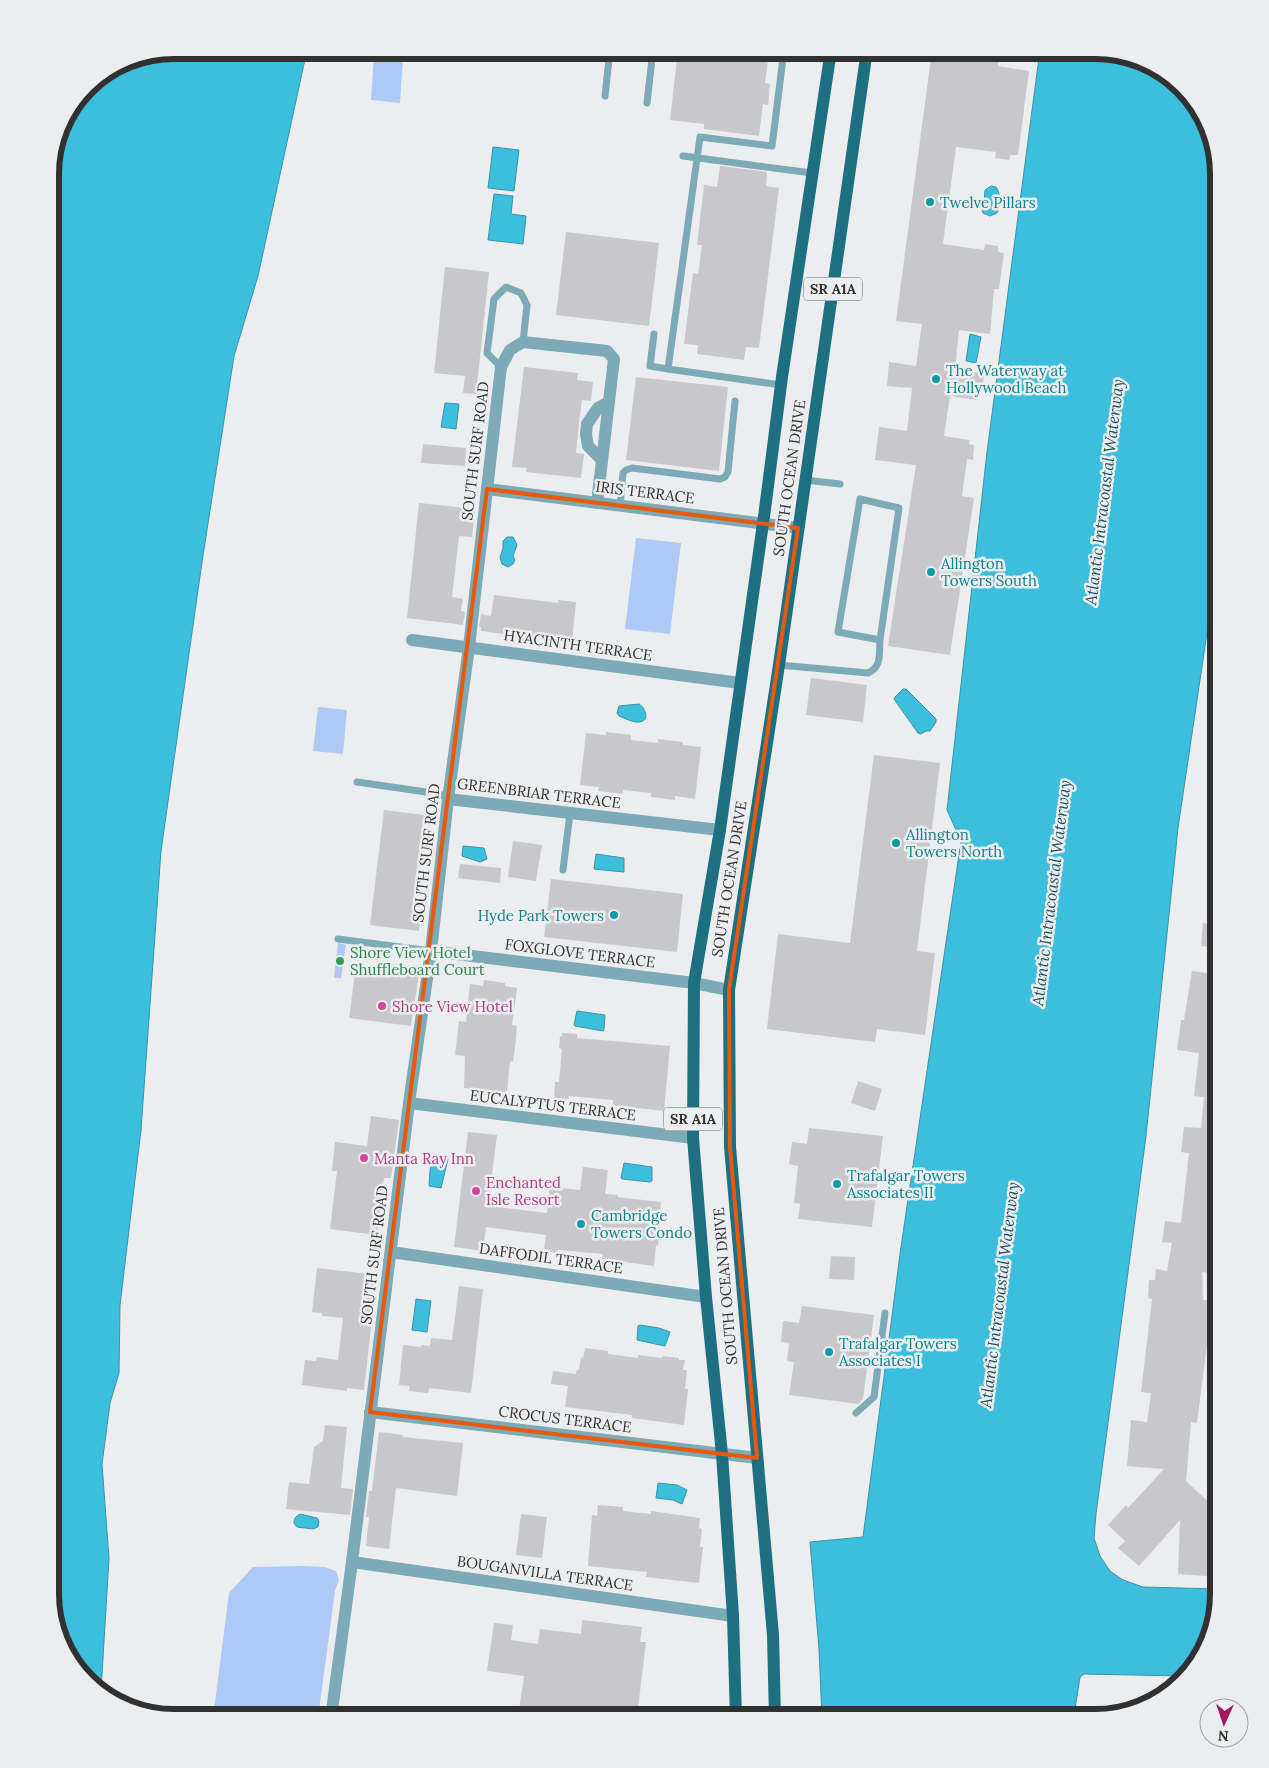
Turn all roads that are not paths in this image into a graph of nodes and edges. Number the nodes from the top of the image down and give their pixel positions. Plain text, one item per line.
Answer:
1 (609, 59) edge
2 (652, 59) edge
3 (783, 59) edge
4 (830, 59) edge
5 (866, 59) edge
6 (605, 96) dead end
7 (647, 103) dead end
8 (683, 156) dead end
9 (697, 158) junction
10 (812, 173) junction
11 (654, 334) dead end
12 (523, 342) junction
13 (502, 367) junction
14 (668, 369) junction
15 (781, 385) junction
16 (735, 401) dead end
17 (609, 402) junction
18 (602, 460) junction
19 (805, 480) junction
20 (840, 484) dead end
21 (487, 489) junction
22 (597, 503) junction
23 (620, 506) junction
24 (763, 524) junction
25 (798, 528) junction
26 (412, 640) dead end
27 (880, 640) junction
28 (469, 647) junction
29 (779, 665) junction
30 (740, 683) junction
31 (357, 782) dead end
32 (448, 799) junction
33 (570, 813) junction
34 (720, 830) junction
35 (563, 870) dead end
36 (338, 939) dead end
37 (431, 951) junction
38 (694, 982) junction
39 (729, 990) junction
40 (409, 1103) junction
41 (693, 1138) junction
42 (391, 1252) junction
43 (706, 1297) junction
44 (885, 1313) dead end
45 (370, 1412) junction
46 (856, 1413) dead end
47 (722, 1454) junction
48 (757, 1458) junction
49 (352, 1562) junction
50 (733, 1616) junction
51 (332, 1709) edge
52 (736, 1709) edge
53 (775, 1709) edge

1 - 6 lane
2 - 7 lane
3 - 9 lane
4 - 10 main road, SOUTH OCEAN DRIVE / SR A1A
5 - 19 main road, SOUTH OCEAN DRIVE / SR A1A
8 - 9 lane
9 - 10 lane
9 - 14 lane
10 - 15 main road, SOUTH OCEAN DRIVE / SR A1A
11 - 14 lane
12 - 13 street, SOUTH SURF ROAD
12 - 13 lane
12 - 17 street
13 - 21 street, SOUTH SURF ROAD
14 - 15 lane
15 - 24 main road, SOUTH OCEAN DRIVE / SR A1A
16 - 23 lane
17 - 18 street
17 - 18 street
18 - 22 street
19 - 20 lane
19 - 25 main road, SOUTH OCEAN DRIVE / SR A1A
21 - 22 street, IRIS TERRACE
21 - 28 street, SOUTH SURF ROAD
22 - 23 street, IRIS TERRACE
23 - 24 street, IRIS TERRACE
24 - 25 street, IRIS TERRACE
24 - 30 main road, SOUTH OCEAN DRIVE / SR A1A
25 - 29 main road, SOUTH OCEAN DRIVE / SR A1A
26 - 28 street, HYACINTH TERRACE
27 - 27 lane
27 - 29 lane
28 - 30 street, HYACINTH TERRACE
28 - 32 street, SOUTH SURF ROAD
29 - 39 main road, SOUTH OCEAN DRIVE / SR A1A
30 - 34 main road, SOUTH OCEAN DRIVE / SR A1A
31 - 32 lane, GREENBRIAR TERRACE
32 - 33 street, GREENBRIAR TERRACE
32 - 37 street, SOUTH SURF ROAD
33 - 34 street, GREENBRIAR TERRACE
33 - 35 lane
34 - 38 main road, SOUTH OCEAN DRIVE / SR A1A
36 - 37 lane, FOXGLOVE TERRACE
37 - 38 street, FOXGLOVE TERRACE
37 - 40 street, SOUTH SURF ROAD
38 - 39 street, FOXGLOVE TERRACE
38 - 41 main road, SOUTH OCEAN DRIVE / SR A1A
39 - 48 main road, SOUTH OCEAN DRIVE / SR A1A
40 - 41 street, EUCALYPTUS TERRACE
40 - 42 street, SOUTH SURF ROAD
41 - 43 main road, SOUTH OCEAN DRIVE / SR A1A
42 - 43 street, DAFFODIL TERRACE
42 - 45 street, SOUTH SURF ROAD
43 - 47 main road, SOUTH OCEAN DRIVE / SR A1A
44 - 46 lane
45 - 47 street, CROCUS TERRACE
45 - 49 street, SOUTH SURF ROAD
47 - 48 street, CROCUS TERRACE
47 - 50 main road, SOUTH OCEAN DRIVE / SR A1A
48 - 53 main road, SOUTH OCEAN DRIVE / SR A1A
49 - 50 street, BOUGANVILLA TERRACE
49 - 51 street, SOUTH SURF ROAD
50 - 52 main road, SOUTH OCEAN DRIVE / SR A1A

